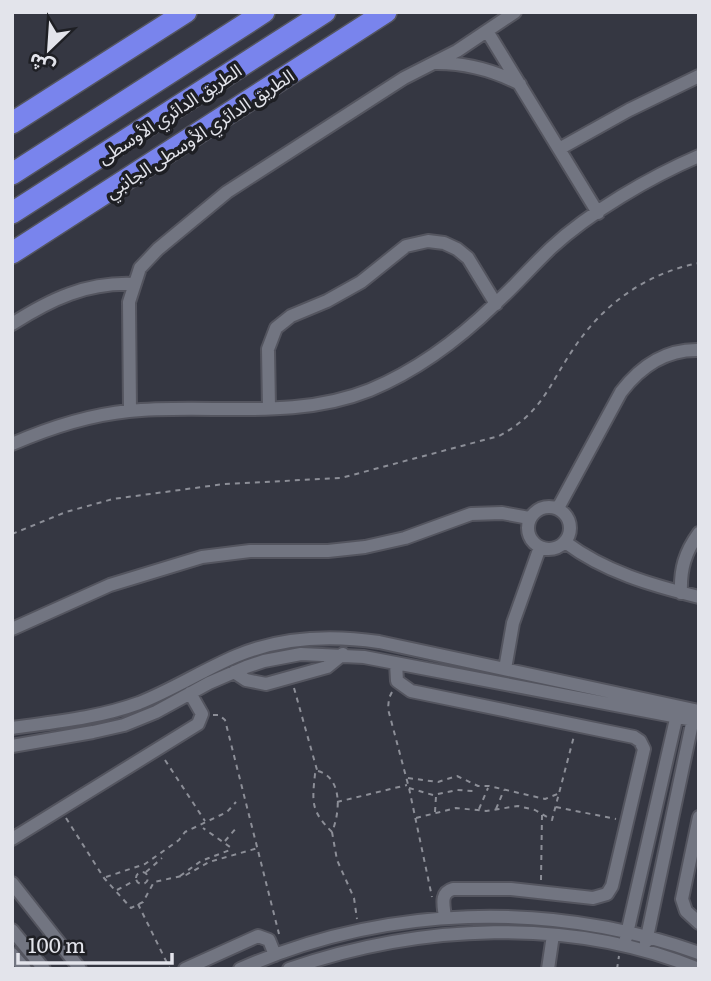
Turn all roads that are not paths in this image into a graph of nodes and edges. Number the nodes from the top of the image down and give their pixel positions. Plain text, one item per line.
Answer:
1 (186, 12) edge
2 (264, 12) edge
3 (325, 12) edge
4 (386, 12) edge
5 (515, 12) edge
6 (487, 31) junction
7 (437, 63) junction
8 (699, 76) edge
9 (520, 85) junction
10 (12, 123) edge
11 (559, 149) junction
12 (699, 156) edge
13 (12, 174) edge
14 (12, 213) edge
15 (598, 213) junction
16 (12, 253) edge
17 (134, 284) junction
18 (496, 304) junction
19 (12, 324) edge
20 (699, 350) edge
21 (269, 408) junction
22 (130, 411) junction
23 (12, 444) edge
24 (558, 508) junction
25 (529, 518) junction
26 (699, 533) edge
27 (565, 542) junction
28 (540, 547) junction
29 (681, 593) junction
30 (699, 597) edge
31 (12, 629) edge
32 (343, 654) junction
33 (396, 663) junction
34 (505, 669) junction
35 (234, 672) junction
36 (190, 693) junction
37 (568, 698) junction
38 (615, 700) junction
39 (677, 712) junction
40 (696, 716) edge
41 (570, 724) junction
42 (12, 728) edge
43 (12, 746) edge
44 (699, 817) edge
45 (627, 821) junction
46 (652, 827) junction
47 (12, 839) edge
48 (12, 883) edge
49 (441, 918) junction
50 (699, 923) edge
51 (12, 930) edge
52 (553, 935) junction
53 (54, 936) junction
54 (626, 938) junction
55 (645, 943) junction
56 (279, 953) junction
57 (699, 953) edge
58 (12, 954) edge
59 (32, 954) junction
60 (693, 968) edge
61 (25, 969) edge
62 (44, 969) edge
63 (80, 969) edge
64 (184, 969) edge
65 (240, 969) edge
66 (289, 969) edge
67 (548, 969) edge

1 - 10 highway
2 - 13 highway, الطريق الدائري الأوسطى
3 - 14 highway, الطريق الدائري الأوسطى
4 - 16 highway, الطريق الدائري الأوسطى الجانبي
5 - 6 street
6 - 7 street
6 - 9 street
7 - 9 street
7 - 17 street
8 - 11 street
9 - 11 street
11 - 15 street
12 - 15 street
15 - 18 street
17 - 19 street
17 - 22 street
18 - 21 street
18 - 21 street
20 - 24 street
21 - 22 street
22 - 23 street
24 - 25 street
24 - 27 street
25 - 28 street
25 - 31 street
26 - 29 street
27 - 28 street
27 - 29 street
28 - 34 street
29 - 30 street
32 - 33 street
32 - 35 street
32 - 35 street
33 - 37 street
33 - 41 street
34 - 38 street
34 - 42 street
35 - 36 street
36 - 43 street
36 - 47 street
37 - 38 street
37 - 41 street
38 - 39 street
39 - 40 street
39 - 46 street
40 - 55 street
41 - 45 street
44 - 50 street
45 - 46 street
45 - 49 street
46 - 54 street
48 - 53 street
49 - 54 street
49 - 56 street
51 - 59 street
52 - 54 street
52 - 66 street
52 - 67 street
53 - 59 street
53 - 63 street
54 - 55 street
55 - 57 street
55 - 60 street
56 - 64 street
56 - 65 street
58 - 61 street
59 - 62 street

